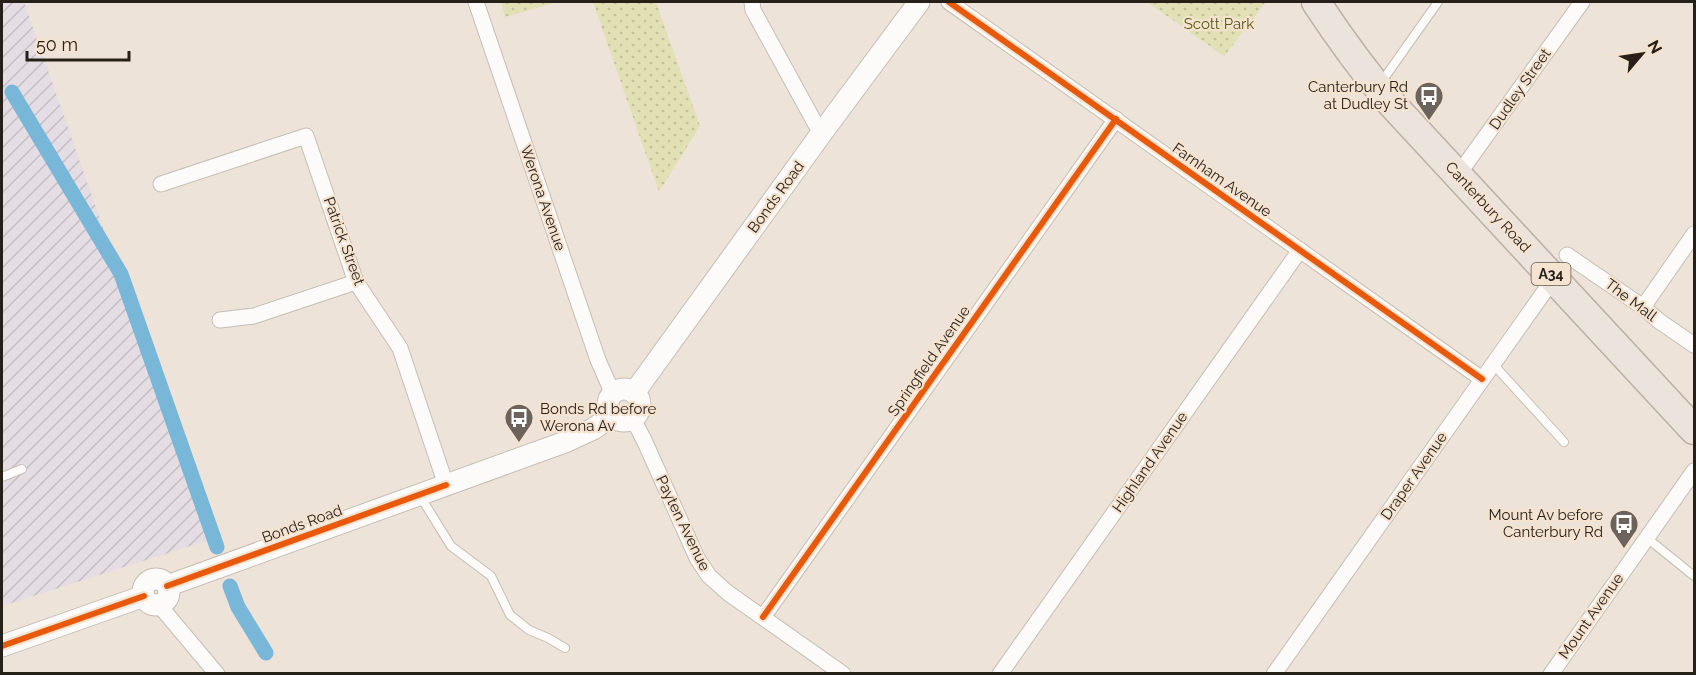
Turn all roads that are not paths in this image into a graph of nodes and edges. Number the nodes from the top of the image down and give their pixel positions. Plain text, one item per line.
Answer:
1 (476, 2) edge
2 (753, 2) edge
3 (919, 2) edge
4 (949, 2) edge
5 (1316, 2) edge
6 (1438, 2) edge
7 (1582, 2) edge
8 (1377, 87) junction
9 (1116, 120) junction
10 (820, 134) junction
11 (1458, 175) junction
12 (161, 184) dead end
13 (1695, 234) edge
14 (1300, 250) junction
15 (1561, 267) junction
16 (356, 282) junction
17 (1643, 307) junction
18 (220, 320) dead end
19 (1695, 345) edge
20 (1493, 364) junction
21 (1482, 379) junction
22 (634, 393) junction
23 (613, 394) junction
24 (612, 416) junction
25 (633, 419) junction
26 (1695, 430) edge
27 (1564, 442) dead end
28 (22, 470) dead end
29 (1695, 471) edge
30 (2, 477) edge
31 (446, 485) junction
32 (419, 494) junction
33 (1647, 538) junction
34 (1695, 576) edge
35 (157, 595) junction
36 (762, 617) junction
37 (2, 646) edge
38 (566, 648) dead end
39 (217, 674) edge
40 (843, 674) edge
41 (1000, 674) edge
42 (1274, 674) edge
43 (1551, 674) edge

1 - 23 street, Werona Avenue
2 - 10 street
3 - 10 main road, Bonds Road
4 - 9 street, Farnham Avenue
5 - 8 highway, Canterbury Road / A34
6 - 8 lane
7 - 11 street, Dudley Street
8 - 11 highway, Canterbury Road / A34
9 - 14 street, Farnham Avenue
9 - 36 street, Springfield Avenue
10 - 22 main road, Bonds Road
11 - 15 highway, Canterbury Road / A34
12 - 16 street, Patrick Street
13 - 17 street
14 - 21 street, Farnham Avenue
14 - 41 street, Highland Avenue
15 - 17 street, The Mall
15 - 20 street, Draper Avenue
15 - 26 highway, Canterbury Road / A34
16 - 18 street
16 - 31 street, Patrick Street
17 - 19 street, The Mall
20 - 21 street, Draper Avenue
20 - 27 lane
21 - 42 street, Draper Avenue
22 - 23 main road
22 - 25 main road
23 - 24 main road
24 - 25 main road
24 - 31 main road, Bonds Road
25 - 36 street, Payten Avenue
28 - 30 lane
29 - 33 street, Mount Avenue
31 - 32 main road, Bonds Road
32 - 35 main road, Bonds Road
32 - 38 lane
33 - 34 lane
33 - 43 street, Mount Avenue
35 - 37 main road, Bonds Road
35 - 39 street
36 - 40 street, Payten Avenue

